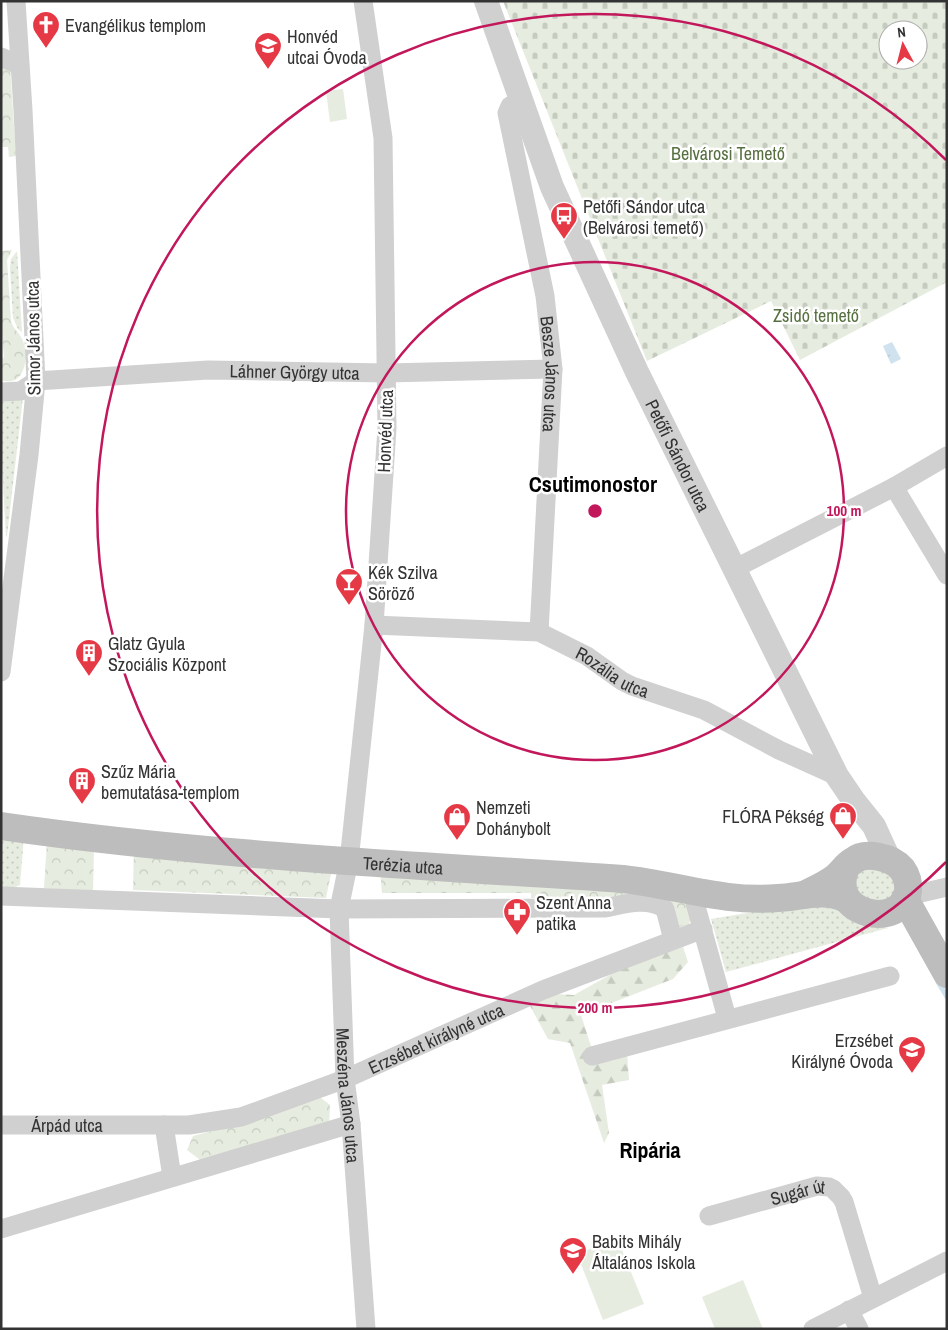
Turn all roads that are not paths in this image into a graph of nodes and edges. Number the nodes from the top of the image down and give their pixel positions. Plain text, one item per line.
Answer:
1 (16, 1) edge
2 (363, 1) edge
3 (486, 1) edge
4 (1, 57) edge
5 (20, 68) junction
6 (521, 101) junction
7 (553, 370) junction
8 (387, 373) junction
9 (36, 380) junction
10 (1, 392) edge
11 (947, 456) edge
12 (894, 487) junction
13 (734, 569) junction
14 (947, 575) edge
15 (374, 625) junction
16 (539, 632) junction
17 (1, 672) edge
18 (837, 776) junction
19 (1, 826) edge
20 (349, 861) junction
21 (867, 861) junction
22 (942, 888) edge
23 (692, 892) junction
24 (804, 894) junction
25 (1, 896) edge
26 (904, 898) junction
27 (846, 899) junction
28 (339, 909) junction
29 (703, 929) junction
30 (673, 940) junction
31 (940, 963) edge
32 (890, 976) dead end
33 (727, 1018) junction
34 (592, 1056) dead end
35 (345, 1079) junction
36 (351, 1124) junction
37 (1, 1125) edge
38 (132, 1125) joint
39 (164, 1125) junction
40 (172, 1177) junction
41 (709, 1216) dead end
42 (1, 1228) edge
43 (947, 1261) edge
44 (873, 1298) junction
45 (849, 1310) junction
46 (366, 1329) edge
47 (813, 1329) edge
48 (859, 1329) edge

1 - 5 street, Simor János utca
2 - 8 street, Honvéd utca
3 - 6 street, Petőfi Sándor utca
4 - 5 street
5 - 9 street, Simor János utca
6 - 7 street, Besze János utca
6 - 13 street, Petőfi Sándor utca
7 - 8 street, Láhner György utca
7 - 16 street, Besze János utca
8 - 9 street, Láhner György utca
8 - 15 street, Honvéd utca
9 - 10 street
9 - 17 street, Simor János utca
11 - 12 street
12 - 13 street
12 - 14 street
13 - 18 street, Petőfi Sándor utca
15 - 16 street, Rozália utca
15 - 20 street, Honvéd utca
16 - 18 street, Rozália utca
18 - 21 street, Petőfi Sándor utca
19 - 20 main road, Terézia utca
20 - 23 main road, Terézia utca
20 - 28 street, Meszéna János utca
21 - 24 main road, Terézia utca
21 - 26 main road
21 - 27 main road
22 - 26 street
23 - 24 main road, Terézia utca
23 - 29 street
24 - 27 main road, Terézia utca
25 - 28 street
26 - 27 main road
26 - 31 main road
28 - 30 street
28 - 35 street, Meszéna János utca
29 - 30 street, Erzsébet királyné utca
29 - 33 street
30 - 35 street, Erzsébet királyné utca
32 - 33 street
33 - 34 street
35 - 36 street, Meszéna János utca
35 - 39 street, Erzsébet királyné utca
36 - 40 street
36 - 46 street, Meszéna János utca
37 - 38 street, Árpád utca
38 - 39 street, Erzsébet királyné utca
39 - 40 street
40 - 42 street
41 - 44 street, Sugár út
43 - 44 street
44 - 45 street
45 - 47 street
45 - 48 street

